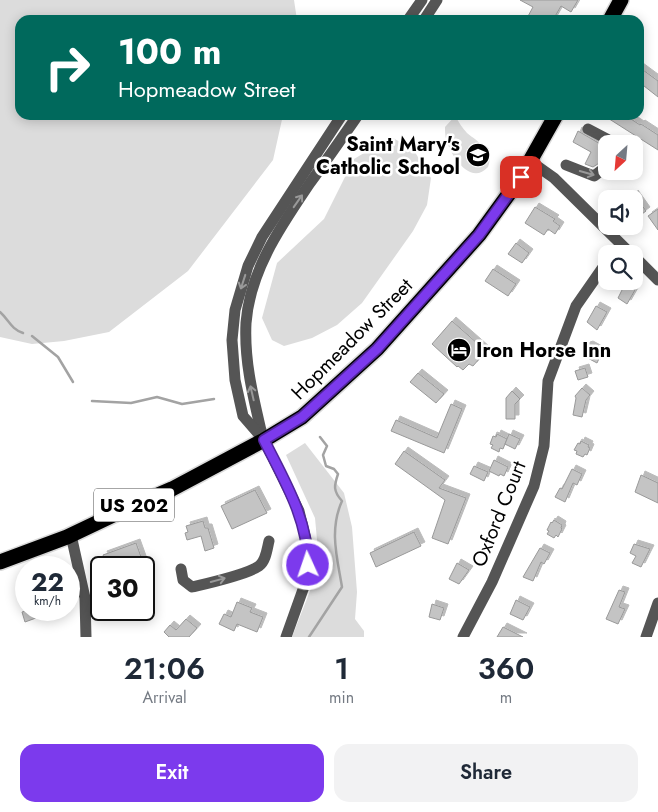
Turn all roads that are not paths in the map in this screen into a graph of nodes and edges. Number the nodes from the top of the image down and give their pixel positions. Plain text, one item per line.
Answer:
1 (422, 0) edge
2 (438, 0) edge
3 (621, 0) edge
4 (412, 15) edge
5 (428, 15) edge
6 (613, 15) edge
7 (339, 120) edge
8 (355, 120) edge
9 (553, 120) edge
10 (588, 129) dead end
11 (600, 135) edge
12 (530, 161) junction
13 (566, 165) dead end
14 (598, 173) edge
15 (614, 245) edge
16 (643, 266) edge
17 (598, 274) edge
18 (658, 280) edge
19 (264, 440) junction
20 (71, 535) junction
21 (269, 541) dead end
22 (0, 562) edge
23 (181, 570) dead end
24 (658, 603) edge
25 (86, 637) edge
26 (286, 637) edge
27 (463, 637) edge
28 (646, 637) edge

1 - 4 street
2 - 5 street
3 - 6 highway
7 -> 19 street
19 -> 8 street
9 - 12 highway, Hopmeadow Street / US 202
10 - 11 street
12 - 15 street
12 - 19 highway, Hopmeadow Street / US 202
13 -> 14 street
16 - 18 street
17 - 27 street, Oxford Court
19 - 20 highway, Hopmeadow Street / US 202
19 - 26 street
20 - 22 highway, Hopmeadow Street / US 202
20 - 25 street
23 -> 21 street
24 - 28 street

